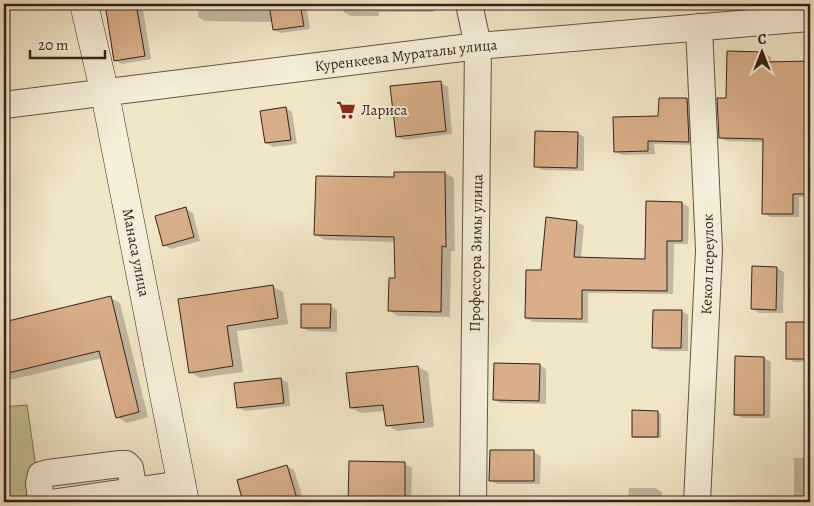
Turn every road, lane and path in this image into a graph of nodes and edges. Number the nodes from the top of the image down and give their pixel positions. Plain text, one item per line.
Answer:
1 (84, 4) edge
2 (469, 4) edge
3 (810, 18) edge
4 (699, 27) junction
5 (478, 46) junction
6 (105, 94) junction
7 (4, 105) edge
8 (134, 491) junction
9 (184, 493) edge
10 (42, 502) edge
11 (57, 502) edge
12 (473, 502) edge
13 (697, 502) edge

1 - 6 street, Манаса улица
2 - 5 street, Профессора Зимы улица
3 - 4 street, Куренкеева Мураталы улица
4 - 5 street, Куренкеева Мураталы улица
4 - 13 street, Кекол переулок
5 - 6 street, Куренкеева Мураталы улица
5 - 12 street, Профессора Зимы улица
6 - 7 street, Куренкеева Мураталы улица
6 - 9 street, Манаса улица
8 - 9 street
8 - 10 street
8 - 11 street

